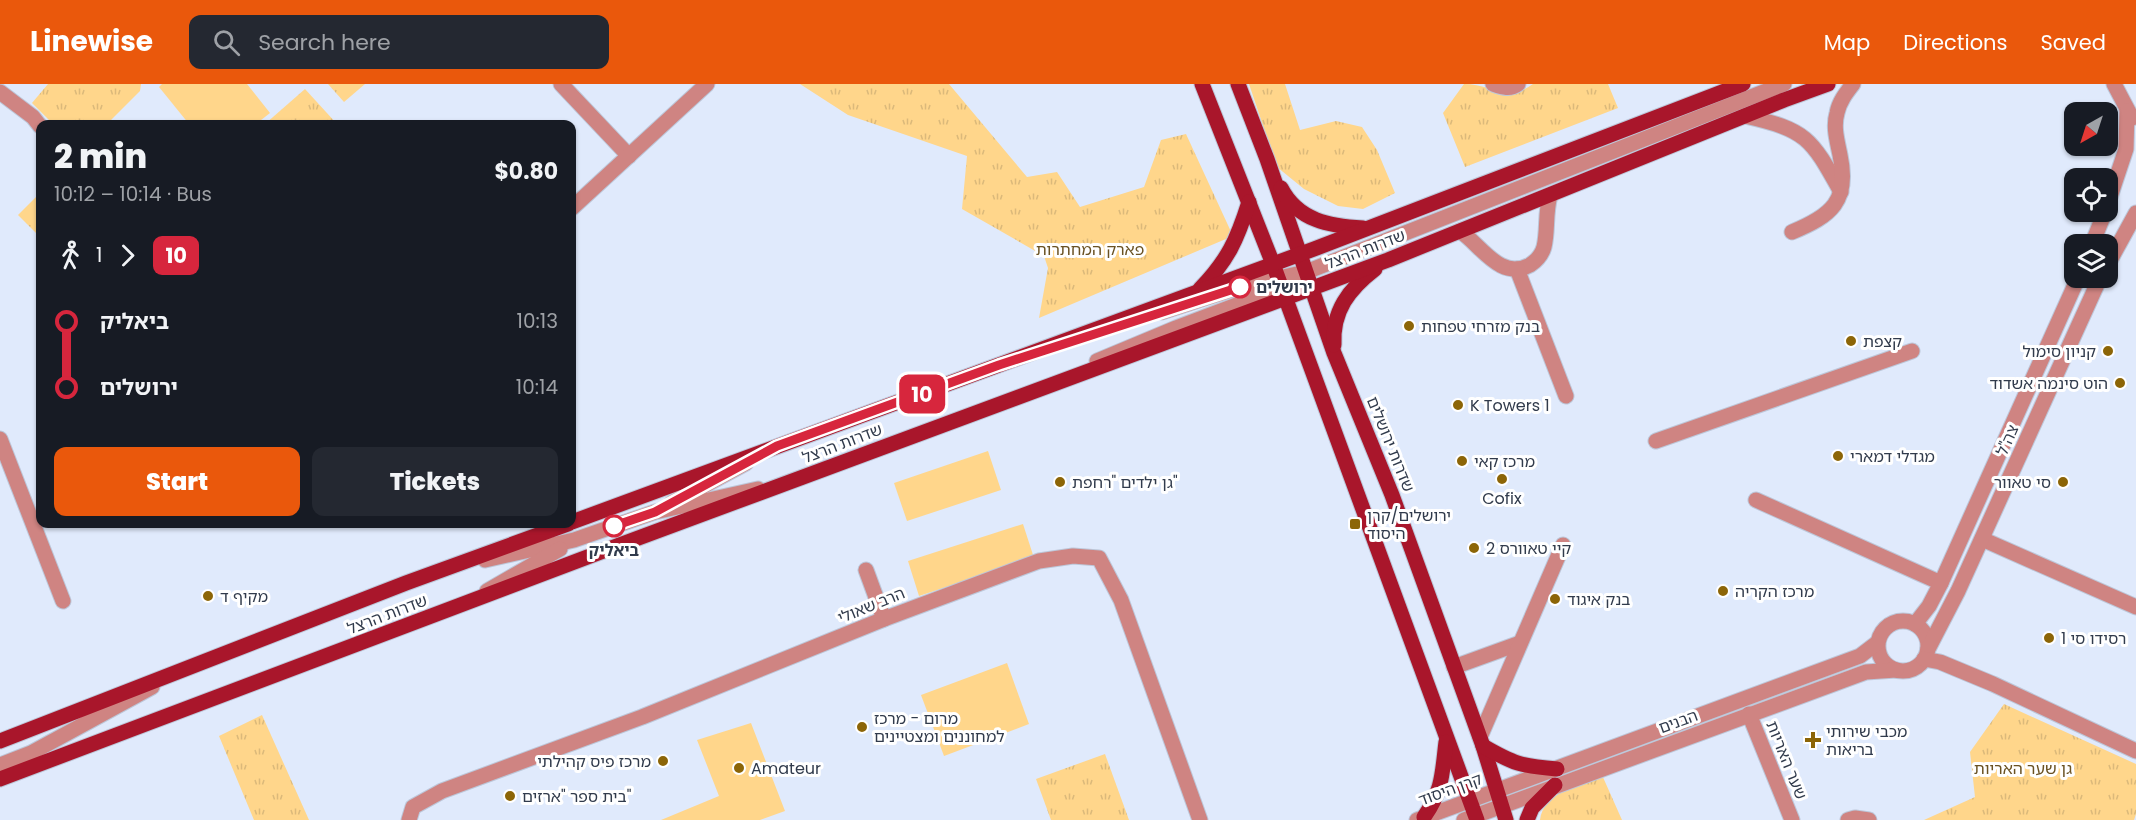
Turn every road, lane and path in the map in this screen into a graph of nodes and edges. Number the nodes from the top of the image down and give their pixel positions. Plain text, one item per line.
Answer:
1 (561, 84) edge
2 (707, 84) edge
3 (1202, 84) edge
4 (1238, 84) edge
5 (1493, 84) edge
6 (1518, 84) edge
7 (1743, 84) edge
8 (1784, 84) edge
9 (1828, 84) edge
10 (1853, 84) edge
11 (2114, 84) edge
12 (1798, 87) edge
13 (1717, 90) edge
14 (0, 92) edge
15 (2133, 109) edge
16 (1745, 116) junction
17 (36, 121) edge
18 (2136, 125) edge
19 (629, 156) junction
20 (1267, 159) junction
21 (2136, 165) edge
22 (2120, 170) junction
23 (2118, 176) edge
24 (1582, 183) junction
25 (1841, 192) junction
26 (1550, 196) junction
27 (1249, 202) junction
28 (576, 204) edge
29 (2136, 213) edge
30 (1435, 221) junction
31 (1369, 229) junction
32 (1460, 231) junction
33 (1792, 232) dead end
34 (2118, 246) edge
35 (1300, 254) junction
36 (1388, 260) junction
37 (1517, 269) junction
38 (1306, 272) junction
39 (1279, 282) junction
40 (1311, 288) junction
41 (2074, 288) edge
42 (2095, 288) edge
43 (1198, 292) junction
44 (1912, 351) dead end
45 (1334, 354) junction
46 (999, 365) junction
47 (1566, 396) dead end
48 (0, 439) edge
49 (1656, 441) dead end
50 (777, 446) junction
51 (792, 481) junction
52 (1756, 500) dead end
53 (655, 512) junction
54 (576, 521) edge
55 (556, 528) edge
56 (1982, 539) junction
57 (574, 540) junction
58 (1563, 545) dead end
59 (447, 568) junction
60 (866, 570) dead end
61 (1941, 583) junction
62 (63, 600) dead end
63 (464, 604) junction
64 (2136, 607) edge
65 (884, 619) junction
66 (1915, 624) junction
67 (1520, 643) junction
68 (1877, 643) junction
69 (1926, 654) junction
70 (1454, 667) junction
71 (187, 669) junction
72 (1896, 670) junction
73 (1749, 714) junction
74 (138, 728) junction
75 (1446, 739) junction
76 (0, 741) edge
77 (1481, 742) junction
78 (2136, 751) edge
79 (31, 753) junction
80 (0, 765) edge
81 (1557, 769) junction
82 (0, 779) edge
83 (1555, 785) junction
84 (1469, 800) junction
85 (1501, 806) edge
86 (1421, 819) edge
87 (1472, 819) edge
88 (409, 820) edge
89 (1200, 820) edge
90 (1527, 820) edge
91 (1792, 820) edge
92 (1848, 820) edge
93 (1869, 820) edge

1 - 19 street
2 - 19 street
3 - 27 main road
4 - 20 main road, שדרות ירושלים
5 - 6 street
7 - 13 main road, שדרות הרצל
8 - 30 street
9 - 12 main road, שדרות הרצל
10 - 25 street
11 - 15 street
12 - 16 main road, שדרות הרצל
13 - 31 main road, שדרות הרצל
14 - 17 street
15 - 18 street
15 - 22 street
16 - 24 main road, שדרות הרצל
16 - 25 street
19 - 28 street
20 - 31 main road
20 - 35 main road, שדרות ירושלים
21 - 22 street
22 - 23 street
24 - 26 main road, שדרות הרצל
24 - 30 street
25 - 33 street
26 - 32 main road, שדרות הרצל
26 - 37 street
27 - 39 main road
27 - 43 main road
29 - 34 street
30 - 38 street
31 - 35 main road, שדרות הרצל
32 - 36 main road, שדרות הרצל
32 - 37 street
35 - 38 main road, שדרות ירושלים
35 - 39 main road, שדרות הרצל
36 - 40 main road, שדרות הרצל
36 - 45 main road
37 - 47 street
38 - 39 street
38 - 40 main road, שדרות ירושלים
39 - 40 main road, שדרות הרצל
39 - 43 main road, שדרות הרצל
39 - 46 street
39 - 51 main road, שדרות הרצל
39 - 75 main road
40 - 45 main road, שדרות ירושלים
41 - 61 street, צה"ל
42 - 56 street, צה"ל
43 - 46 main road, שדרות הרצל
44 - 49 street
45 - 70 main road, שדרות ירושלים
46 - 50 main road, שדרות הרצל
48 - 62 street
50 - 53 street
50 - 54 main road, שדרות הרצל
51 - 53 street
51 - 63 main road, שדרות הרצל
52 - 61 street
53 - 57 street
55 - 59 main road, שדרות הרצל
56 - 64 street
56 - 69 street, צה"ל
57 - 59 street
57 - 63 street
58 - 67 street
59 - 71 main road, שדרות הרצל
60 - 65 street
61 - 66 street, צה"ל
63 - 74 main road, שדרות הרצל
65 - 88 street, הרב שאולי
65 - 89 street, הרב שאולי
66 - 68 street
66 - 69 street
67 - 70 street
67 - 77 street
68 - 72 street
68 - 81 street, הבנים
69 - 72 street
69 - 78 street
70 - 77 main road, שדרות ירושלים
71 - 76 main road, שדרות הרצל
71 - 79 street
72 - 73 street, הבנים
73 - 83 street, הבנים
73 - 91 street, שער האריות
74 - 79 street
74 - 82 main road, שדרות הרצל
75 - 84 main road
75 - 86 main road
77 - 81 main road
77 - 85 main road, שדרות ירושלים
79 - 80 street
81 - 85 street, הבנים
83 - 85 street, הבנים
83 - 90 main road
84 - 85 street, קרן היסוד
84 - 86 street, קרן היסוד
84 - 87 main road
85 - 87 street, הבנים
92 - 93 street

